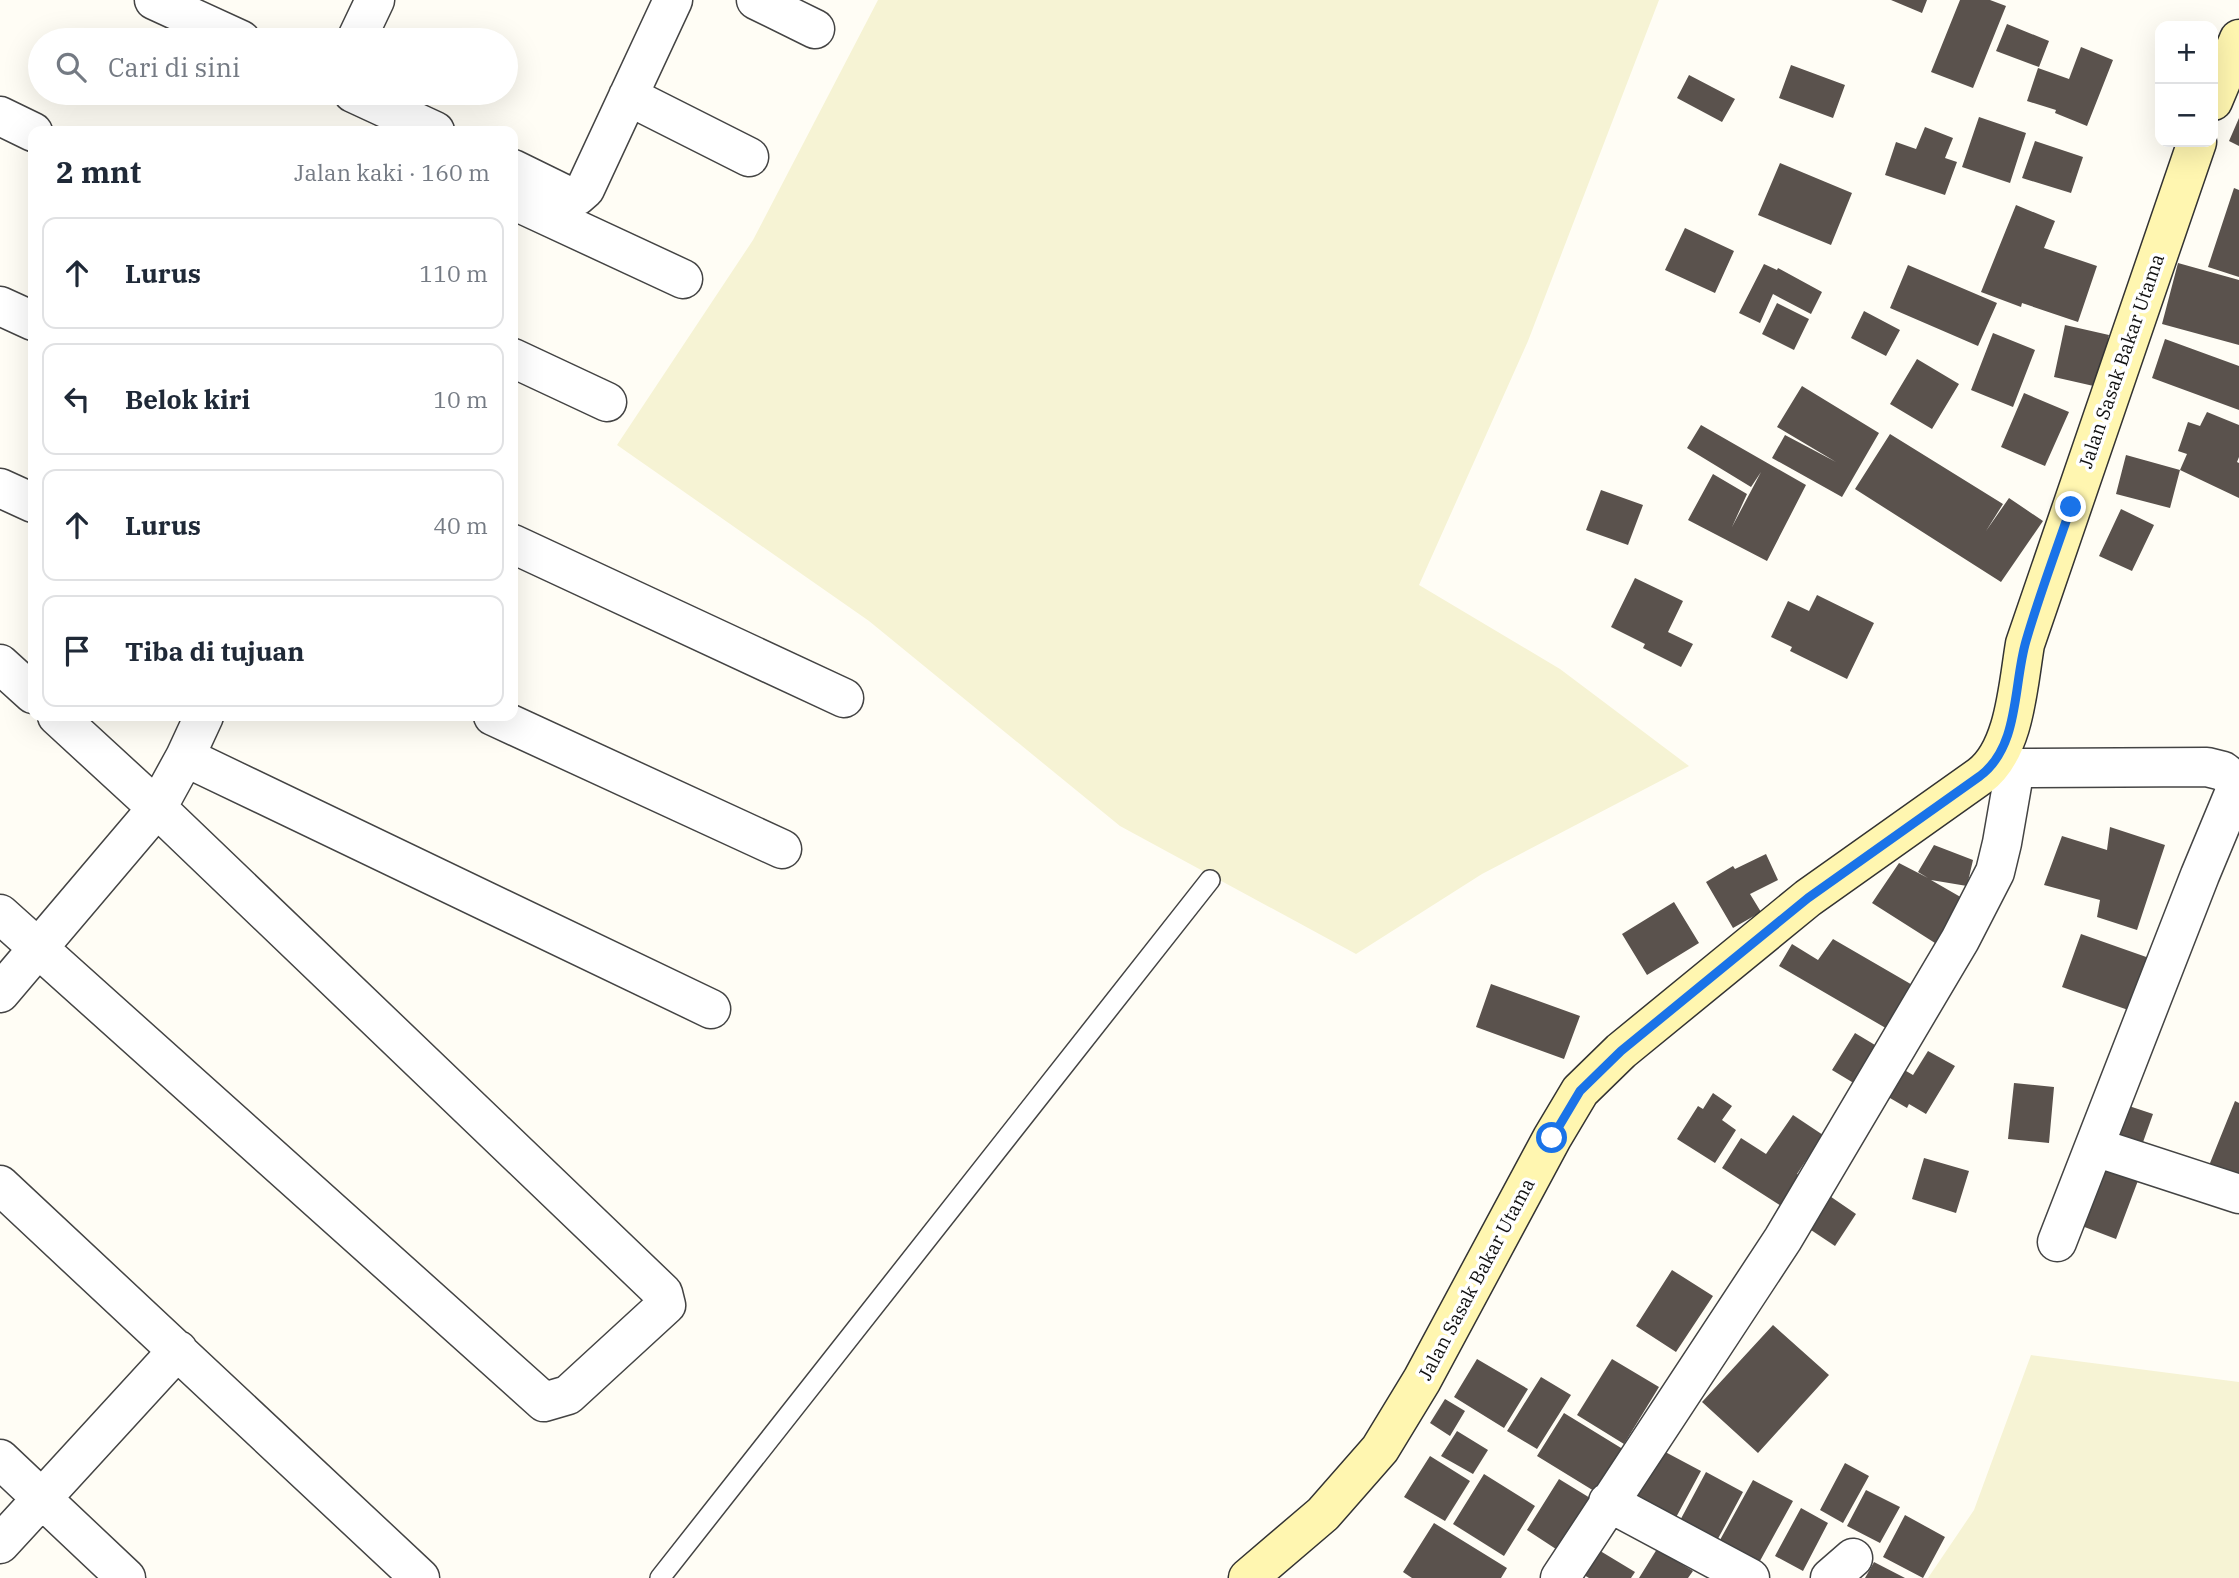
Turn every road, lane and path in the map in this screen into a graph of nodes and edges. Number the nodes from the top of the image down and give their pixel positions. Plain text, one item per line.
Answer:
1 (155, 0) edge
2 (375, 0) edge
3 (673, 0) edge
4 (757, 0) edge
5 (215, 28) edge
6 (362, 28) edge
7 (815, 29) dead end
8 (2239, 38) edge
9 (2218, 89) edge
10 (628, 96) junction
11 (379, 105) edge
12 (0, 117) edge
13 (424, 126) edge
14 (28, 130) edge
15 (2195, 147) edge
16 (749, 158) dead end
17 (518, 171) edge
18 (518, 202) edge
19 (682, 279) dead end
20 (0, 306) edge
21 (28, 319) edge
22 (518, 360) edge
23 (607, 402) dead end
24 (0, 488) edge
25 (28, 501) edge
26 (518, 546) edge
27 (0, 664) edge
28 (28, 689) edge
29 (844, 698) dead end
30 (62, 721) edge
31 (202, 721) edge
32 (505, 721) edge
33 (185, 757) junction
34 (2004, 760) junction
35 (157, 808) junction
36 (782, 849) dead end
37 (1210, 880) dead end
38 (0, 914) edge
39 (39, 950) junction
40 (0, 993) edge
41 (711, 1009) dead end
42 (2095, 1147) junction
43 (0, 1185) edge
44 (2239, 1194) edge
45 (2057, 1242) dead end
46 (178, 1350) junction
47 (0, 1459) edge
48 (42, 1498) junction
49 (1608, 1502) junction
50 (0, 1544) edge
51 (127, 1578) edge
52 (420, 1578) edge
53 (660, 1578) edge
54 (1248, 1578) edge
55 (1560, 1578) edge
56 (1750, 1578) edge

1 - 5 street
2 - 6 street
3 - 10 street
4 - 7 street
8 - 9 main road
10 - 16 street
10 - 17 street
11 - 13 street
12 - 14 street
15 - 34 main road, Jalan Sasak Bakar Utama
18 - 19 street
20 - 21 street
22 - 23 street
24 - 25 street
26 - 29 street
27 - 28 street
30 - 35 street
31 - 33 street
32 - 36 street
33 - 35 street
33 - 41 street
34 - 42 street
34 - 49 street
34 - 54 main road, Jalan Sasak Bakar Utama
35 - 39 street
35 - 39 street
37 - 53 lane
38 - 39 street
39 - 40 street
42 - 44 street
42 - 45 street
43 - 46 street
46 - 48 street
46 - 52 street
47 - 48 street
48 - 50 street
48 - 51 street
49 - 55 street
49 - 56 street

